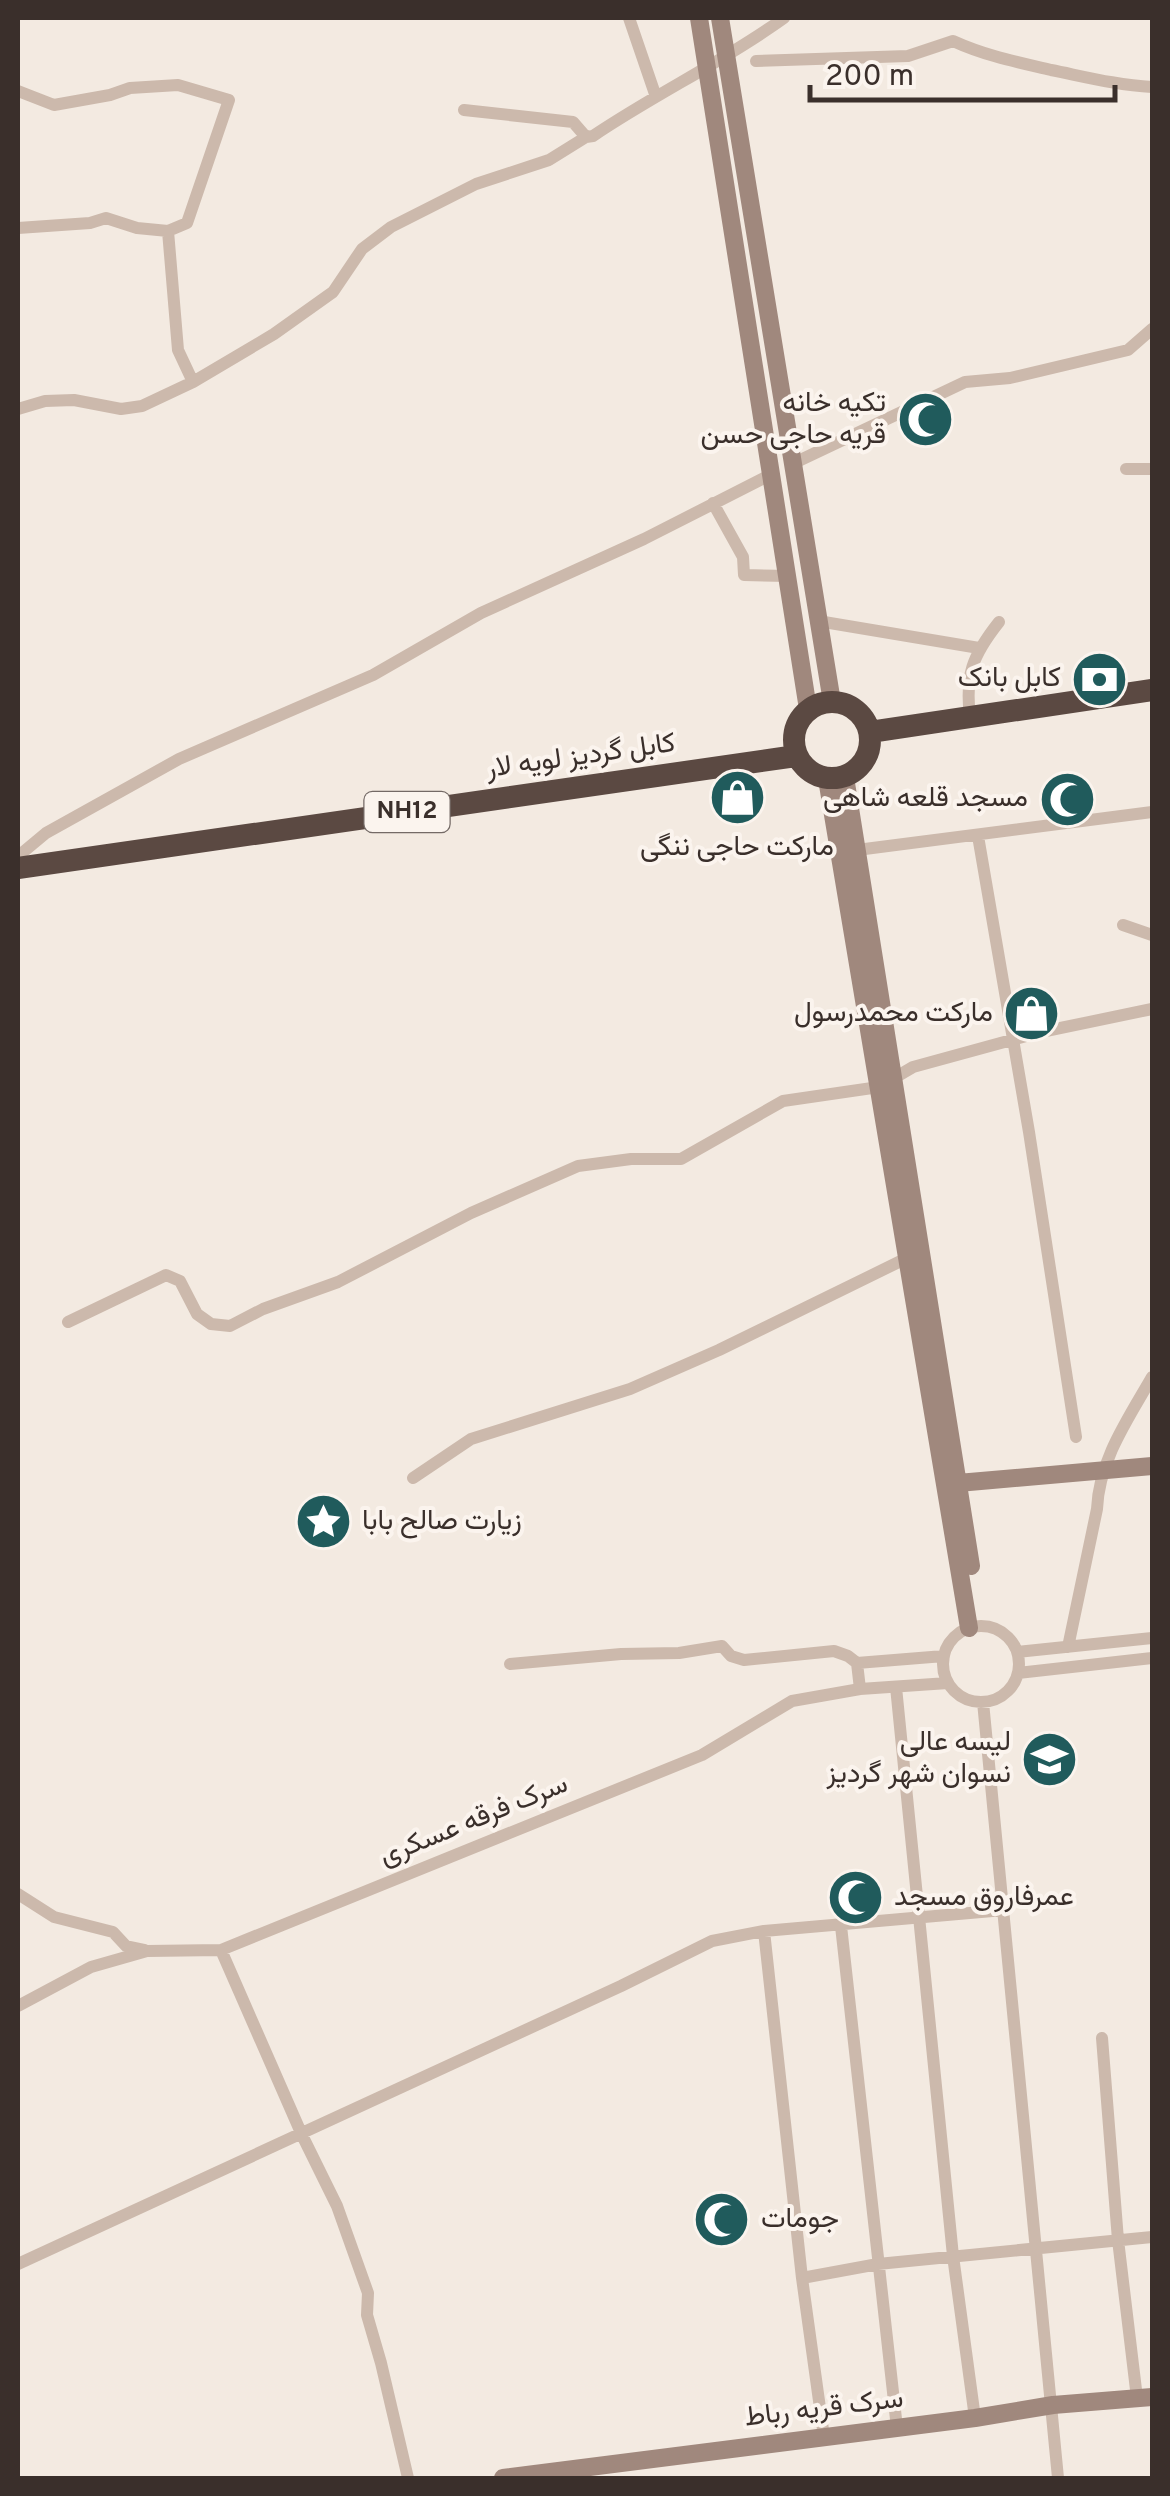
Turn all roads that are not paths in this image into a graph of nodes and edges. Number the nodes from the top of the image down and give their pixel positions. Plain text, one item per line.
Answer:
1 (629, 18) edge
2 (698, 18) edge
3 (720, 18) edge
4 (784, 18) edge
5 (726, 56) junction
6 (756, 61) dead end
7 (706, 67) junction
8 (1152, 88) edge
9 (18, 91) edge
10 (655, 94) junction
11 (464, 110) dead end
12 (586, 137) junction
13 (18, 228) edge
14 (168, 230) junction
15 (1152, 328) edge
16 (193, 382) junction
17 (18, 409) edge
18 (792, 464) junction
19 (1126, 469) dead end
20 (1152, 469) edge
21 (772, 474) junction
22 (713, 503) junction
23 (789, 576) junction
24 (818, 621) junction
25 (999, 622) dead end
26 (978, 648) junction
27 (1152, 690) edge
28 (832, 702) junction
29 (1152, 706) edge
30 (808, 710) junction
31 (970, 718) junction
32 (870, 739) junction
33 (795, 750) junction
34 (836, 778) junction
35 (1152, 812) edge
36 (978, 836) junction
37 (856, 850) junction
38 (19, 858) edge
39 (1123, 925) dead end
40 (1152, 935) edge
41 (1152, 1009) edge
42 (1012, 1040) junction
43 (886, 1083) junction
44 (907, 1258) junction
45 (68, 1322) dead end
46 (1152, 1378) edge
47 (1076, 1437) dead end
48 (1152, 1466) edge
49 (1103, 1470) junction
50 (413, 1478) dead end
51 (958, 1483) junction
52 (975, 1627) junction
53 (1152, 1638) edge
54 (1068, 1647) junction
55 (1016, 1652) junction
56 (944, 1656) junction
57 (1152, 1658) edge
58 (857, 1663) junction
59 (510, 1664) dead end
60 (1018, 1673) junction
61 (948, 1683) junction
62 (896, 1687) junction
63 (860, 1689) junction
64 (982, 1702) junction
65 (18, 1894) edge
66 (1004, 1910) junction
67 (920, 1918) junction
68 (841, 1926) junction
69 (764, 1932) junction
70 (147, 1950) junction
71 (221, 1950) junction
72 (18, 2006) edge
73 (1102, 2038) dead end
74 (302, 2135) junction
75 (1152, 2238) edge
76 (1118, 2240) junction
77 (1036, 2248) junction
78 (953, 2256) junction
79 (18, 2264) edge
80 (878, 2264) junction
81 (802, 2278) junction
82 (1145, 2397) edge
83 (1053, 2405) junction
84 (975, 2418) junction
85 (897, 2428) junction
86 (824, 2437) junction
87 (408, 2478) edge
88 (503, 2478) edge
89 (1058, 2478) edge

1 - 10 street
2 - 7 street
3 - 5 street
4 - 5 street
5 - 7 street
5 - 18 street
6 - 8 street
7 - 10 street
7 - 21 street
9 - 14 street
10 - 12 street
11 - 12 street
12 - 16 street
13 - 14 street
14 - 16 street
15 - 18 street
16 - 17 street
18 - 24 street
19 - 20 street
21 - 22 street
21 - 23 street
22 - 23 street
22 - 38 street
23 - 30 street
24 - 26 street
24 - 28 street
25 - 26 street
26 - 31 street
27 - 31 highway
28 - 30 highway
28 - 32 highway
29 - 32 highway
30 - 33 highway
31 - 32 highway
32 - 34 highway
33 - 34 highway
33 - 38 highway, کابل گردیز لویه لار / NH12
34 - 37 street
34 - 43 street
35 - 36 street
36 - 37 street
36 - 42 street
37 - 43 street
39 - 40 street
41 - 42 street
42 - 43 street
42 - 47 street
43 - 44 street
43 - 45 street
43 - 51 street
44 - 50 street
44 - 52 street
46 - 49 street
48 - 49 street
49 - 51 street
49 - 54 street
51 - 52 street
52 - 55 street
52 - 56 street
53 - 54 street
54 - 55 street
55 - 60 street
56 - 58 street
56 - 61 street
57 - 60 street
58 - 59 street
58 - 63 street
60 - 64 street
61 - 62 street, سرک فرقه عسکری
61 - 64 street
62 - 63 street, سرک فرقه عسکری
62 - 67 street
63 - 71 street, سرک فرقه عسکری
64 - 66 street
65 - 70 street
66 - 67 street
66 - 77 street
67 - 68 street
67 - 78 street
68 - 69 street
68 - 80 street
69 - 74 street
69 - 81 street
70 - 71 street, سرک فرقه عسکری
70 - 72 street, سرک فرقه عسکری
71 - 74 street
73 - 76 street
74 - 79 street
74 - 87 street
75 - 76 street
76 - 77 street
76 - 82 street
77 - 78 street
77 - 83 street
78 - 80 street
78 - 84 street
80 - 81 street
80 - 85 street
81 - 86 street
82 - 83 street, سرک قریه رباط
83 - 84 street, سرک قریه رباط
83 - 89 street
84 - 85 street, سرک قریه رباط
85 - 86 street, سرک قریه رباط
86 - 88 street, سرک قریه رباط

